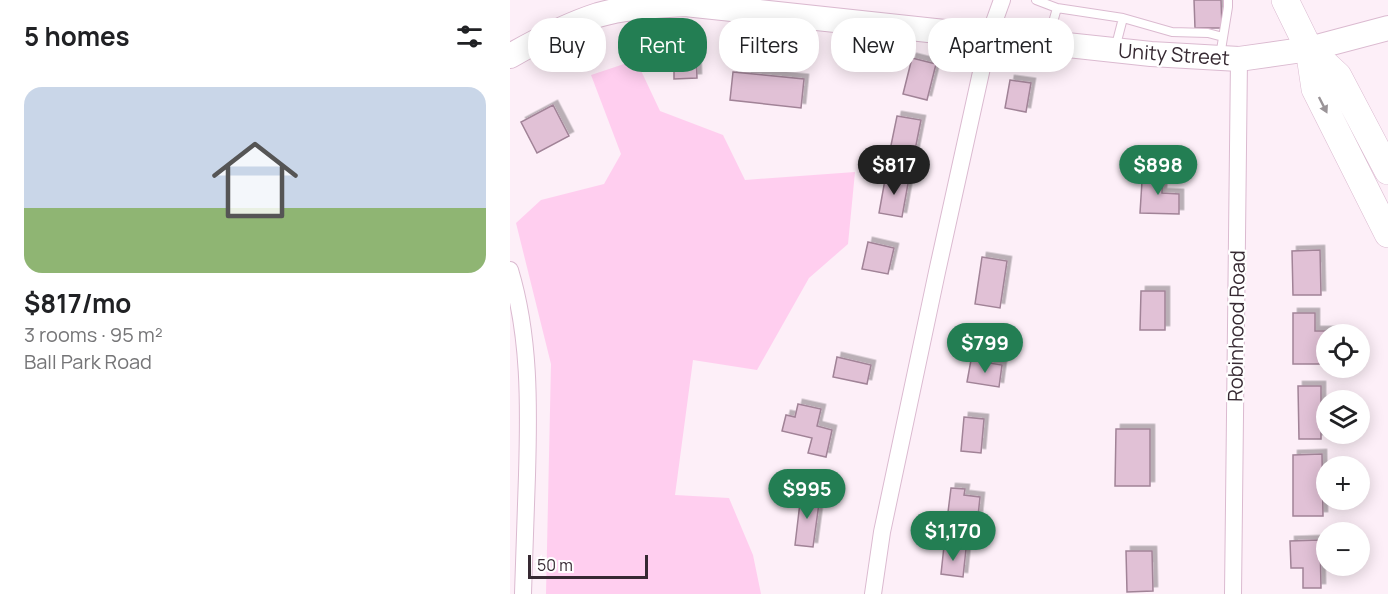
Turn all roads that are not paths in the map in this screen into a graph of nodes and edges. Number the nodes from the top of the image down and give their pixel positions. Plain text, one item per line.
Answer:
1 (1002, 0) edge
2 (1036, 0) edge
3 (1228, 0) edge
4 (1286, 0) edge
5 (646, 4) edge
6 (1057, 8) junction
7 (996, 18) edge
8 (1054, 18) edge
9 (1123, 18) junction
10 (1388, 28) edge
11 (928, 30) edge
12 (1170, 43) junction
13 (1074, 46) edge
14 (1310, 49) junction
15 (1114, 50) junction
16 (1227, 51) junction
17 (510, 56) edge
18 (981, 72) edge
19 (1388, 171) edge
20 (1388, 234) edge
21 (510, 270) edge
22 (523, 594) edge
23 (873, 594) edge
24 (1233, 594) edge

1 - 7 street
2 - 6 lane
3 - 16 lane
4 - 14 main road
5 - 11 street, Unity Street
5 - 17 street, Unity Street
6 - 8 lane
6 - 9 lane
9 - 12 lane
9 - 15 lane
10 - 14 street, Unity Street
12 - 15 street, Unity Street
12 - 16 street, Unity Street
13 - 15 street, Unity Street
14 - 16 street, Unity Street
14 - 19 main road
14 -> 20 main road
16 - 24 street, Robinhood Road
18 - 23 street
21 - 22 street

